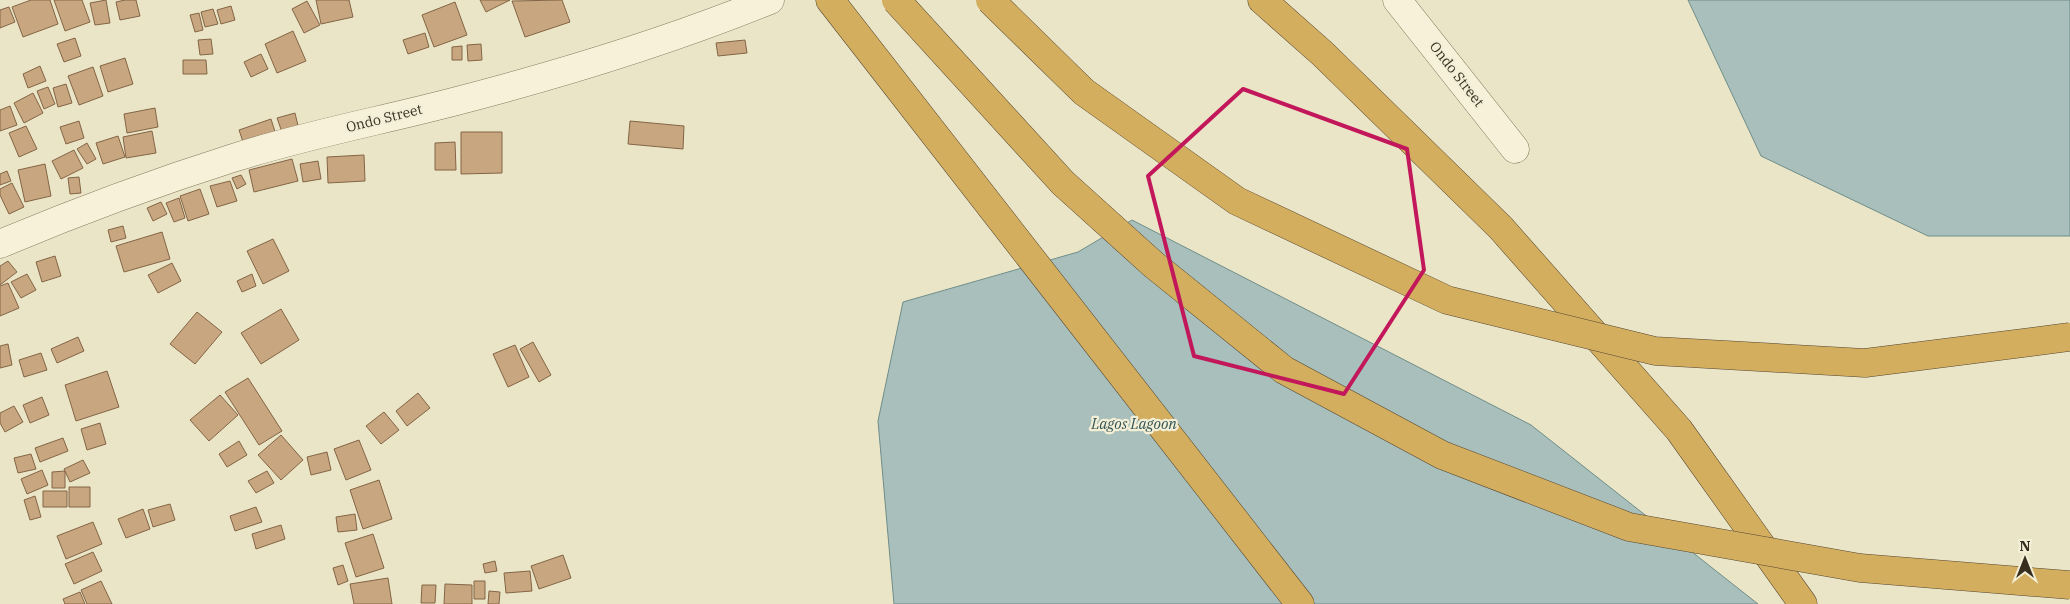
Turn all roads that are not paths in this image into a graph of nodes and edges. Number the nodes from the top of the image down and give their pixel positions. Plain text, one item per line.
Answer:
1 (770, 0) edge
2 (830, 0) edge
3 (896, 0) edge
4 (990, 0) edge
5 (1262, 0) edge
6 (1397, 0) edge
7 (1515, 149) dead end
8 (0, 244) edge
9 (2070, 337) edge
10 (2070, 586) edge
11 (1300, 604) edge
12 (1803, 604) edge

1 - 8 street, Ondo Street
2 - 11 highway
3 - 10 highway, bridge
4 - 9 highway, bridge
5 - 12 highway
6 - 7 street, Ondo Street

